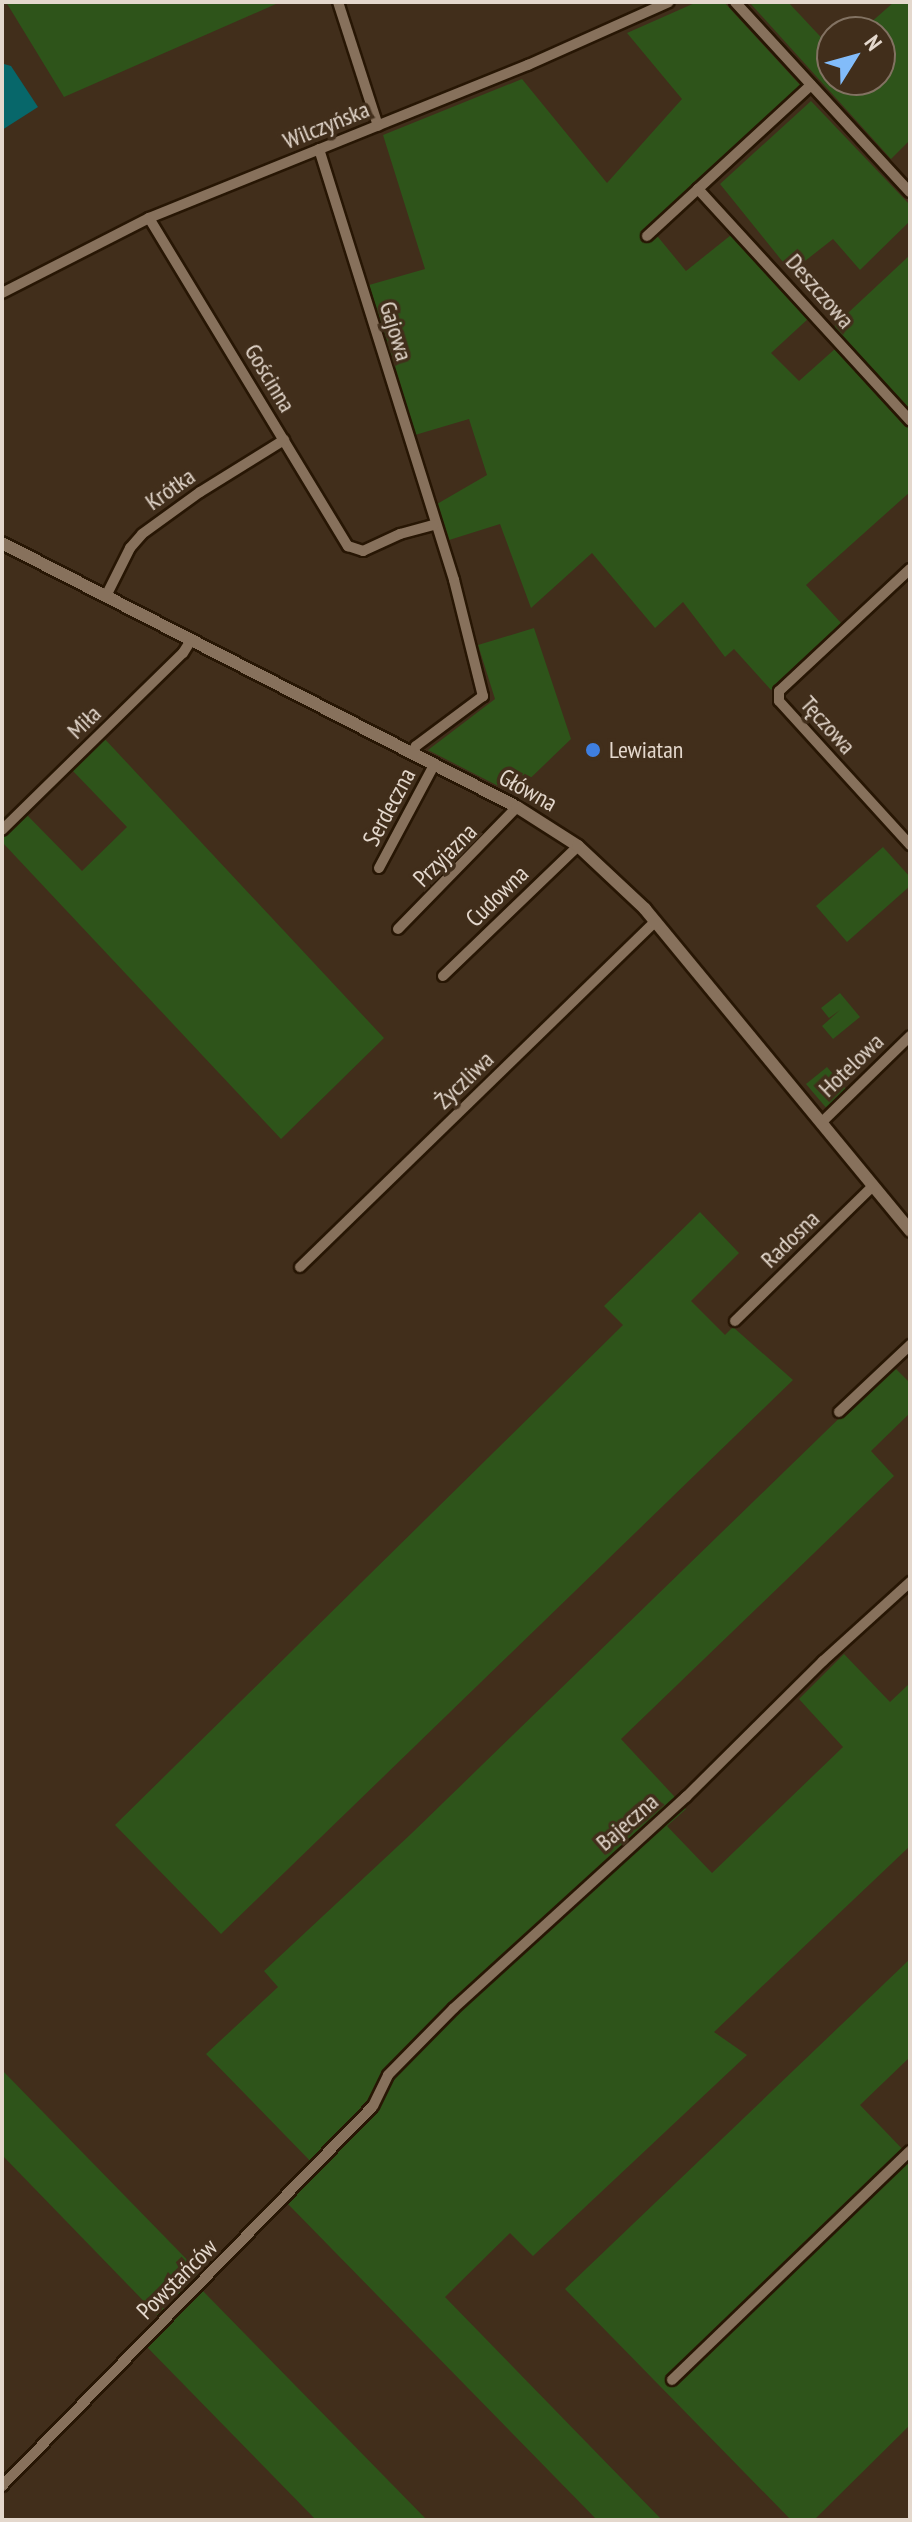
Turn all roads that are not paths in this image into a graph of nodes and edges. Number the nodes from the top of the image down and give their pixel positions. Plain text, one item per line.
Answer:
1 (338, 2) edge
2 (669, 2) edge
3 (735, 2) edge
4 (811, 85) junction
5 (378, 126) junction
6 (319, 149) junction
7 (698, 189) junction
8 (910, 192) edge
9 (149, 218) junction
10 (647, 236) dead end
11 (2, 293) edge
12 (910, 420) edge
13 (284, 440) junction
14 (434, 525) junction
15 (2, 543) edge
16 (908, 574) edge
17 (106, 596) junction
18 (191, 640) junction
19 (412, 753) junction
20 (434, 765) junction
21 (517, 807) junction
22 (2, 830) edge
23 (910, 845) edge
24 (578, 846) junction
25 (379, 868) dead end
26 (655, 922) junction
27 (398, 929) dead end
28 (443, 976) dead end
29 (910, 1036) edge
30 (821, 1123) junction
31 (873, 1186) junction
32 (910, 1231) edge
33 (300, 1267) dead end
34 (735, 1321) dead end
35 (910, 1345) edge
36 (839, 1412) dead end
37 (910, 1582) edge
38 (377, 2098) joint
39 (910, 2151) edge
40 (672, 2380) dead end
41 (2, 2486) edge

1 - 5 street
2 - 5 street, Wilczyńska
3 - 4 street
4 - 7 street
4 - 8 street
5 - 6 street, Wilczyńska
6 - 9 street, Wilczyńska
6 - 14 street, Gajowa
7 - 10 street
7 - 12 street, Deszczowa
9 - 11 street, Wilczyńska
9 - 13 street, Gościnna
13 - 14 street, Gościnna
13 - 17 street, Krótka
14 - 19 street, Gajowa
15 - 17 street, Główna
16 - 23 street, Tęczowa
17 - 18 street, Główna
18 - 19 street, Główna
18 - 22 street, Miła
19 - 20 street, Główna
20 - 21 street, Główna
20 - 25 street, Serdeczna
21 - 24 street, Główna
21 - 27 street, Przyjazna
24 - 26 street, Główna
24 - 28 street, Cudowna
26 - 30 street, Główna
26 - 33 street, Życzliwa
29 - 30 street, Hotelowa
30 - 31 street, Główna
31 - 32 street, Główna
31 - 34 street, Radosna
35 - 36 street
37 - 38 street, Bajeczna
38 - 41 street, Powstańców
39 - 40 street

